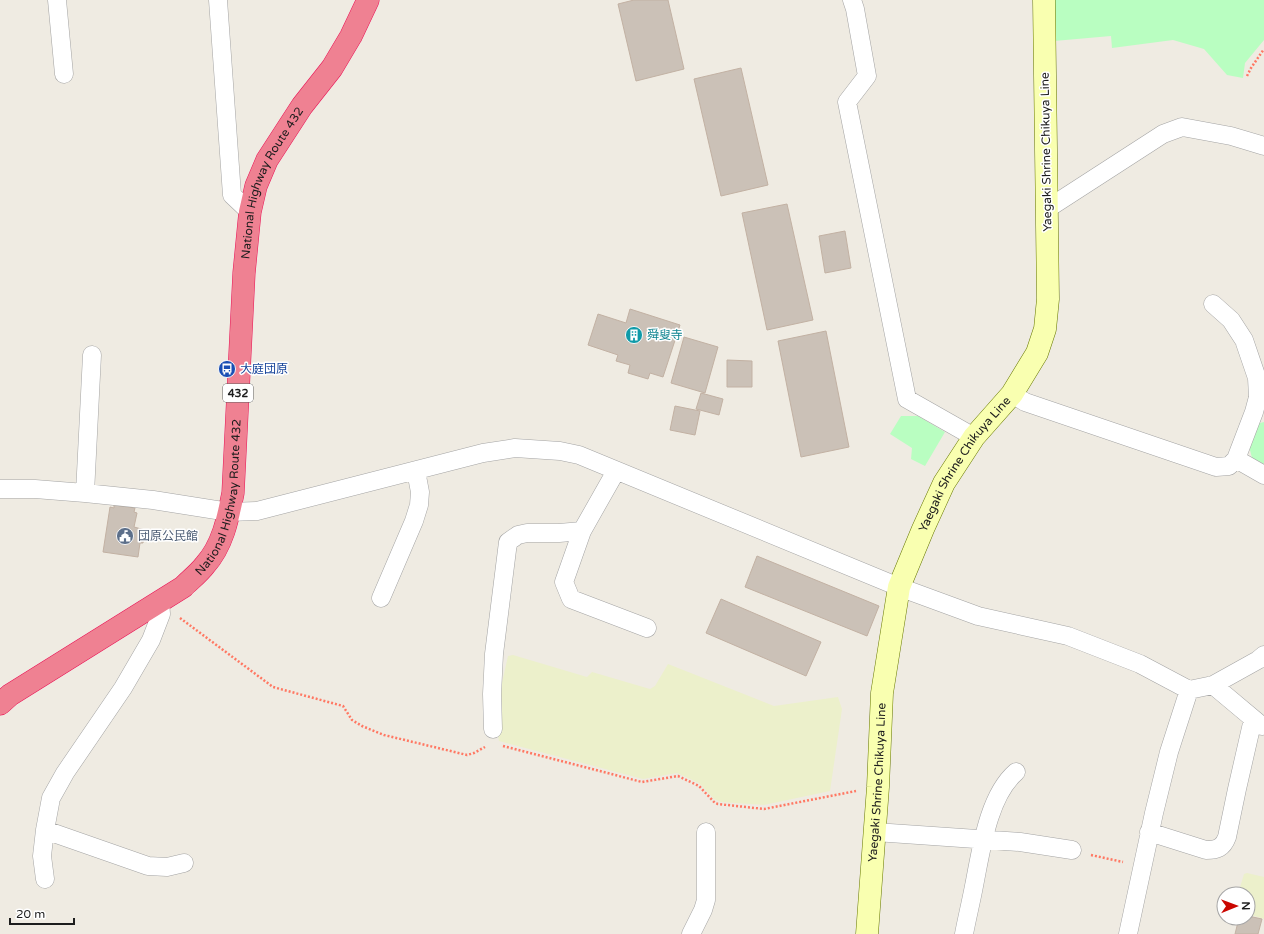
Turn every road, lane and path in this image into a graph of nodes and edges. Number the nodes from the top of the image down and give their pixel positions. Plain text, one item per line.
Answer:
1 (57, 0) edge
2 (218, 0) edge
3 (368, 0) edge
4 (852, 0) edge
5 (1044, 0) edge
6 (1264, 49) edge
7 (64, 74) dead end
8 (1247, 76) dead end
9 (1264, 146) edge
10 (1047, 209) junction
11 (250, 212) junction
12 (1213, 304) dead end
13 (92, 356) dead end
14 (1012, 394) junction
15 (974, 437) junction
16 (1236, 459) junction
17 (416, 471) junction
18 (616, 471) junction
19 (1264, 475) edge
20 (0, 489) edge
21 (85, 493) junction
22 (229, 512) junction
23 (582, 531) junction
24 (899, 587) junction
25 (381, 598) dead end
26 (160, 601) junction
27 (647, 628) dead end
28 (1264, 655) edge
29 (1213, 686) junction
30 (1189, 690) junction
31 (0, 704) edge
32 (1259, 723) edge
33 (493, 730) dead end
34 (1016, 772) dead end
35 (45, 830) junction
36 (706, 832) dead end
37 (875, 832) junction
38 (1149, 832) junction
39 (982, 840) junction
40 (1072, 850) joint
41 (184, 863) dead end
42 (1141, 866) junction
43 (45, 879) dead end
44 (691, 934) edge
45 (867, 934) edge
46 (964, 934) edge
47 (1128, 934) edge

1 - 7 street
2 - 11 street
3 - 11 highway, National Highway Route 432 / 432
4 - 15 street
5 - 10 main road, Yaegaki Shrine Chikuya Line
6 - 8 path
9 - 10 street
10 - 14 main road, Yaegaki Shrine Chikuya Line
11 - 22 highway, National Highway Route 432 / 432
12 - 16 street
13 - 21 street
14 - 15 main road, Yaegaki Shrine Chikuya Line
14 - 16 street
15 - 24 main road, Yaegaki Shrine Chikuya Line
16 - 19 street
17 - 18 street
17 - 22 street
17 - 25 street
18 - 23 street
18 - 24 street
20 - 21 street
21 - 22 street
22 - 26 highway, National Highway Route 432 / 432
23 - 27 street
23 - 33 street
24 - 30 street
24 - 37 main road, Yaegaki Shrine Chikuya Line
26 - 31 highway, National Highway Route 432 / 432
26 - 35 street
28 - 29 street
29 - 30 street
29 - 32 street
30 - 38 street
32 - 38 street
34 - 39 street
35 - 41 street
35 - 43 street
36 - 44 street
37 - 39 street
37 - 45 main road, Yaegaki Shrine Chikuya Line
38 - 42 street
39 - 40 street
39 - 46 street
40 - 42 path
42 - 47 street

